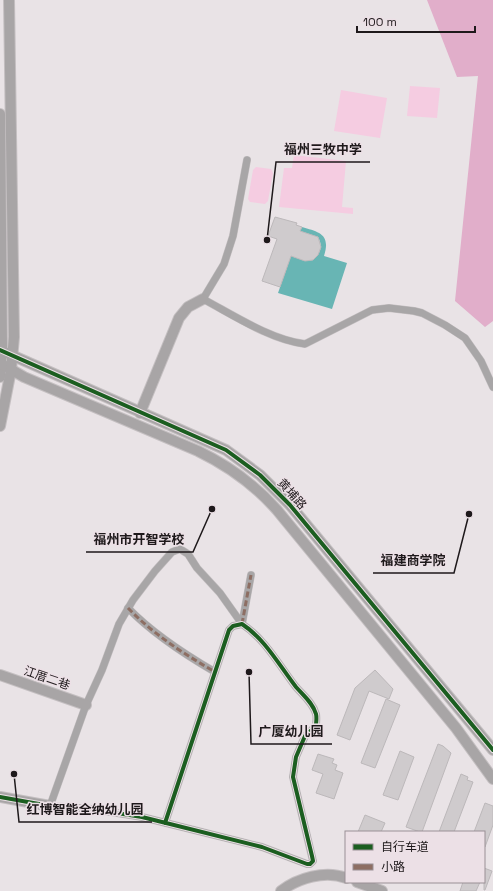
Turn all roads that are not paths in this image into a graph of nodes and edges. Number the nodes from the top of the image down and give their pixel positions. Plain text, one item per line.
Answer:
1 (9, 0) edge
2 (0, 114) edge
3 (247, 160) dead end
4 (203, 299) junction
5 (1, 351) edge
6 (13, 356) junction
7 (1, 364) edge
8 (11, 370) junction
9 (0, 377) edge
10 (493, 387) edge
11 (140, 413) junction
12 (0, 426) edge
13 (251, 575) dead end
14 (128, 608) junction
15 (242, 624) junction
16 (215, 672) junction
17 (0, 675) edge
18 (86, 705) junction
19 (493, 750) edge
20 (493, 779) edge
21 (0, 797) edge
22 (50, 806) junction
23 (165, 823) junction
24 (345, 878) edge
25 (360, 883) edge
26 (281, 891) edge
27 (382, 891) edge

1 - 6 main road
2 - 5 main road
3 - 4 street
4 - 10 street
4 - 11 main road
5 - 6 main road, 黄埔路
5 - 7 main road
6 - 8 main road
6 - 11 main road, 黄埔路
7 - 8 main road, 黄埔路
7 - 9 main road
8 - 12 main road
8 - 20 main road, 黄埔路
11 - 19 main road, 黄埔路
13 - 15 street
14 - 15 street
14 - 16 street
14 - 18 street
15 - 16 street
15 - 23 street
16 - 23 street
17 - 18 main road, 江厝二巷
18 - 22 street
21 - 22 main road
22 - 23 street
24 - 26 main road
25 - 27 main road

